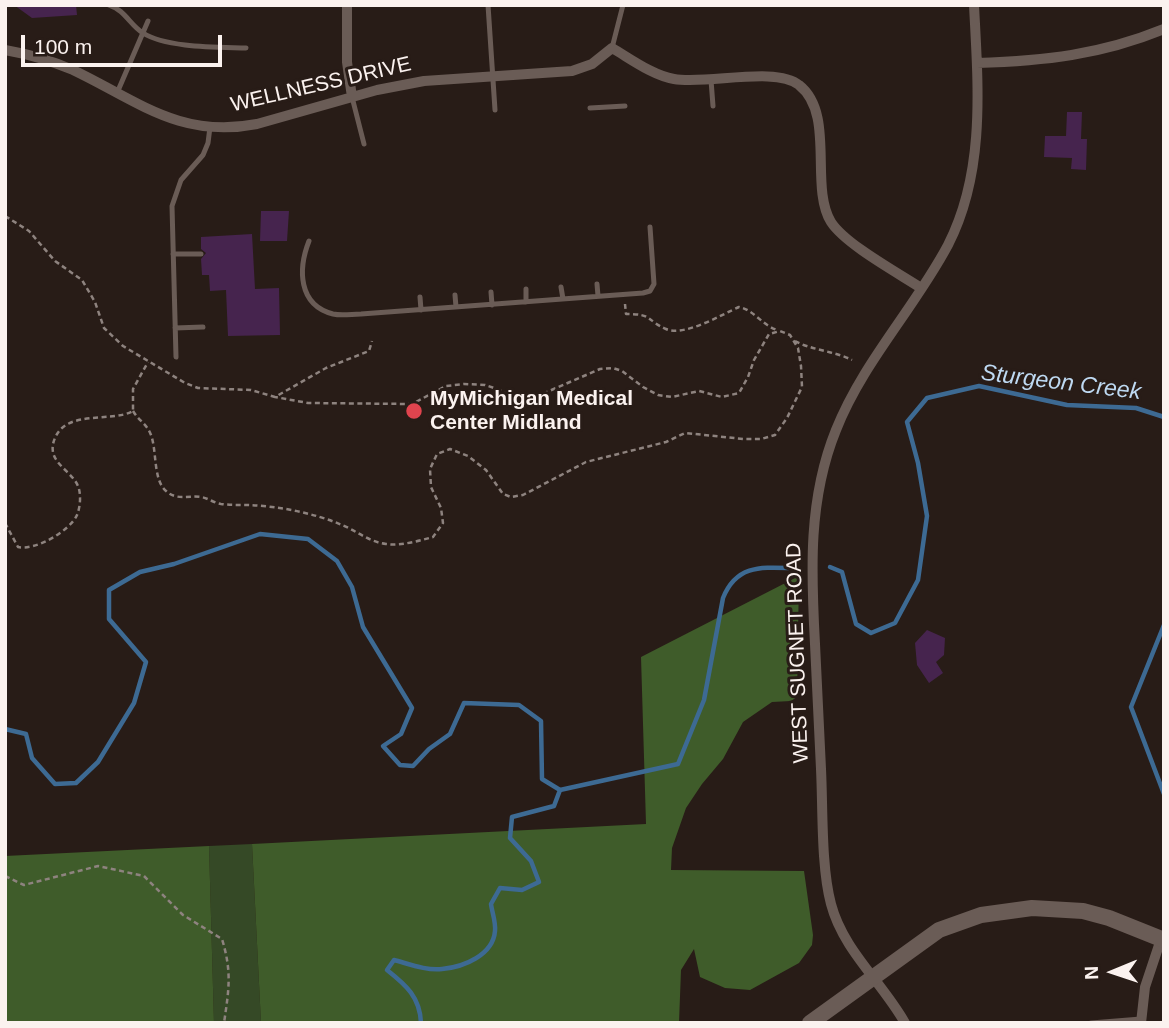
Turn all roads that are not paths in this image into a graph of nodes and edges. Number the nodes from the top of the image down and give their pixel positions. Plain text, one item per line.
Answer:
1 (109, 5) edge
2 (346, 5) edge
3 (488, 5) edge
4 (623, 5) edge
5 (974, 5) edge
6 (148, 21) dead end
7 (1164, 29) edge
8 (143, 33) junction
9 (246, 48) dead end
10 (612, 48) junction
11 (5, 50) edge
12 (976, 63) junction
13 (493, 76) junction
14 (711, 80) junction
15 (117, 93) junction
16 (352, 97) junction
17 (625, 106) dead end
18 (713, 106) dead end
19 (590, 108) dead end
20 (495, 110) dead end
21 (210, 127) junction
22 (364, 144) dead end
23 (650, 227) dead end
24 (309, 241) dead end
25 (173, 254) junction
26 (201, 254) dead end
27 (597, 284) dead end
28 (561, 287) dead end
29 (921, 288) junction
30 (526, 289) dead end
31 (491, 292) dead end
32 (455, 295) dead end
33 (598, 296) junction
34 (420, 297) dead end
35 (562, 299) junction
36 (526, 302) junction
37 (492, 304) junction
38 (456, 307) junction
39 (421, 310) junction
40 (203, 327) dead end
41 (176, 328) junction
42 (176, 357) dead end
43 (1162, 939) edge
44 (872, 976) junction
45 (1141, 1021) edge
46 (810, 1023) edge
47 (905, 1023) edge
48 (1091, 1023) edge

1 - 8 lane
2 - 16 street
3 - 13 lane
4 - 10 lane
5 - 12 street, WEST SUGNET ROAD
6 - 8 lane
7 - 12 street
8 - 9 lane
8 - 15 lane
10 - 13 street, WELLNESS DRIVE
10 - 14 street
11 - 15 street, WELLNESS DRIVE
12 - 29 street, WEST SUGNET ROAD
13 - 16 street, WELLNESS DRIVE
13 - 20 lane
14 - 18 lane
14 - 29 street
15 - 21 street, WELLNESS DRIVE
16 - 21 street, WELLNESS DRIVE
16 - 22 lane
17 - 19 lane
21 - 25 lane
23 - 33 lane
24 - 39 lane
25 - 26 lane
25 - 41 lane
27 - 33 lane
28 - 35 lane
29 - 44 street, WEST SUGNET ROAD
30 - 36 lane
31 - 37 lane
32 - 38 lane
33 - 35 lane
34 - 39 lane
35 - 36 lane
36 - 37 lane
37 - 38 lane
38 - 39 lane
40 - 41 lane
41 - 42 lane
43 - 44 street
43 - 45 street
44 - 46 street
44 - 47 street, WEST SUGNET ROAD
45 - 48 lane

